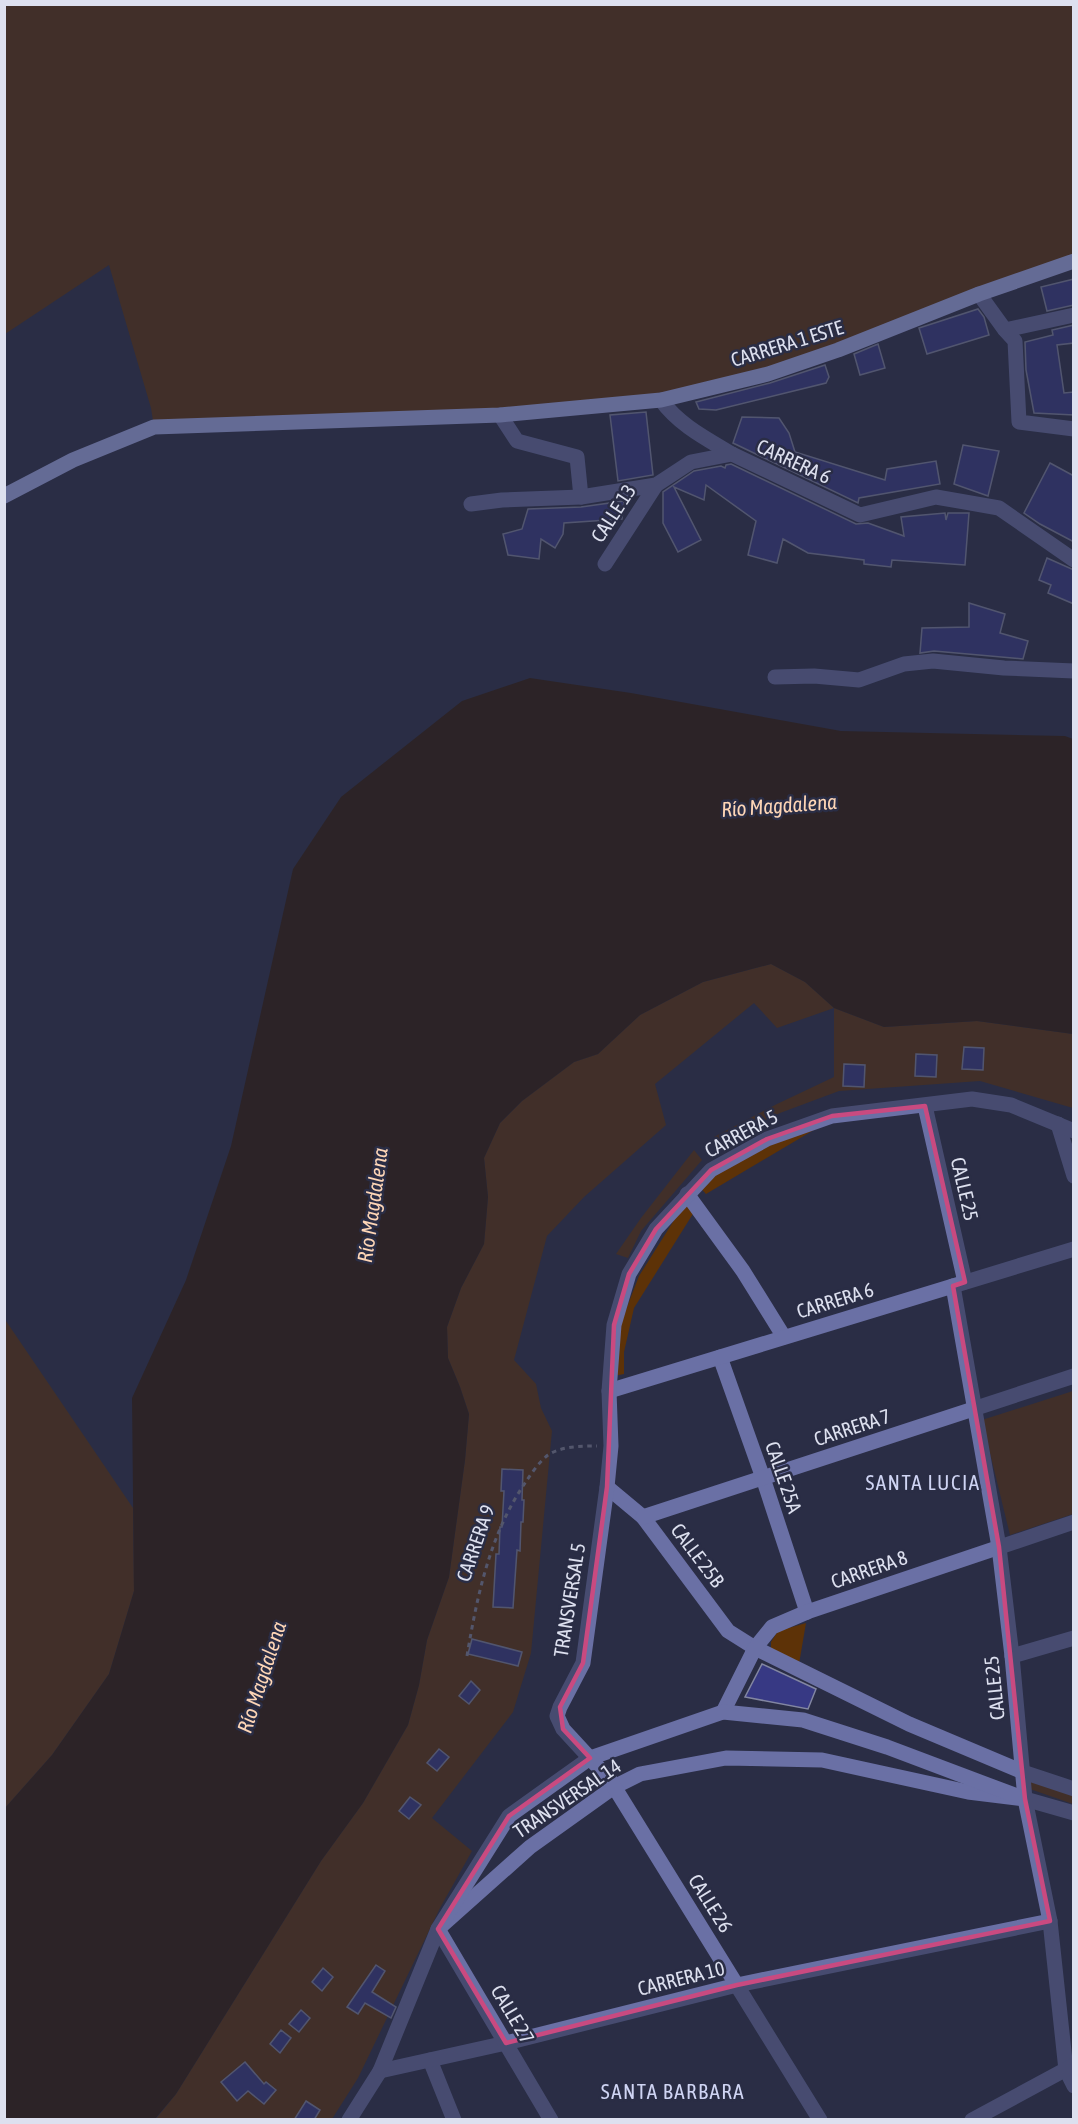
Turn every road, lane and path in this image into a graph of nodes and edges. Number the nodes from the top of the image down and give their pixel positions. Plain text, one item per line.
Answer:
1 (1074, 261) edge
2 (979, 294) junction
3 (1074, 315) edge
4 (1005, 330) junction
5 (661, 400) junction
6 (500, 415) junction
7 (1074, 429) edge
8 (732, 454) junction
9 (656, 485) junction
10 (4, 496) edge
11 (581, 497) junction
12 (471, 504) dead end
13 (1074, 560) edge
14 (605, 564) dead end
15 (1074, 671) edge
16 (775, 676) dead end
17 (925, 1106) junction
18 (1058, 1124) junction
19 (1074, 1131) edge
20 (1074, 1176) edge
21 (687, 1194) junction
22 (1074, 1249) edge
23 (959, 1284) junction
24 (784, 1337) junction
25 (720, 1357) junction
26 (1074, 1376) edge
27 (609, 1390) junction
28 (973, 1409) junction
29 (611, 1446) junction
30 (763, 1478) junction
31 (607, 1487) junction
32 (643, 1517) junction
33 (1074, 1522) edge
34 (999, 1547) junction
35 (807, 1612) junction
36 (1074, 1638) edge
37 (755, 1648) junction
38 (467, 1656) dead end
39 (1012, 1656) junction
40 (723, 1712) junction
41 (557, 1716) joint
42 (590, 1758) junction
43 (1023, 1772) junction
44 (614, 1787) junction
45 (1074, 1788) edge
46 (1026, 1799) junction
47 (1074, 1813) edge
48 (1050, 1921) junction
49 (438, 1929) junction
50 (737, 1985) junction
51 (506, 2043) junction
52 (430, 2060) junction
53 (1070, 2067) edge
54 (380, 2071) junction
55 (1074, 2086) edge
56 (349, 2120) edge
57 (454, 2120) edge
58 (551, 2120) edge
59 (820, 2120) edge
60 (972, 2120) edge

1 - 2 main road, CARRERA 1 ESTE
2 - 4 street
2 - 5 main road, CARRERA 1 ESTE
3 - 4 street
4 - 7 street
5 - 6 main road, CARRERA 1 ESTE
5 - 8 street
6 - 10 main road, CARRERA 1 ESTE
6 - 11 street
8 - 9 street, CARRERA 6
8 - 13 street, CARRERA 6
9 - 11 street, CARRERA 6
9 - 14 street, CALLE 13
11 - 12 street, CARRERA 6
15 - 16 street
17 - 18 street, CARRERA 5
17 - 21 street, CARRERA 5
17 - 23 street, CALLE 25
18 - 19 street, CARRERA 5
18 - 20 street
21 - 24 street
21 - 27 street, CARRERA 5
22 - 23 street, CARRERA 6
23 - 24 street, CARRERA 6
23 - 28 street, CALLE 25
24 - 25 street, CARRERA 6
25 - 27 street, CARRERA 6
25 - 30 street, CALLE 25A
26 - 28 street, CARRERA 7
27 - 29 street, CARRERA 5
28 - 30 street, CARRERA 7
28 - 34 street, CALLE 25
29 - 31 street, CARRERA 5
29 - 38 path, CARRERA 9
30 - 32 street, CARRERA 7
30 - 35 street, CALLE 25A
31 - 32 street, CALLE 25B
31 - 41 street, TRANSVERSAL 5
32 - 37 street, CALLE 25B
33 - 34 street, CARRERA 8
34 - 35 street, CARRERA 8
34 - 39 street, CALLE 25
35 - 37 street, CARRERA 8
36 - 39 street
37 - 40 street, CARRERA 8
37 - 43 street
39 - 43 street, CALLE 25
40 - 42 street
40 - 46 street
41 - 42 street, CALLE 26
42 - 44 street, CALLE 26
42 - 49 street
43 - 45 street
43 - 46 street, CALLE 25
44 - 46 street, TRANSVERSAL 14
44 - 49 street, TRANSVERSAL 14
44 - 50 street, CALLE 26
46 - 47 street, TRANSVERSAL 14
46 - 48 street, CALLE 25
48 - 50 street, CARRERA 10
48 - 53 street, CALLE 25
49 - 51 street, CALLE 27
49 - 54 street, TRANSVERSAL 14
50 - 51 street, CARRERA 10
50 - 59 street, CALLE 26
51 - 52 street, CARRERA 10
51 - 58 street, CALLE 27
52 - 54 street, CARRERA 10
52 - 57 street
53 - 55 street, CALLE 25
53 - 60 street
54 - 56 street

